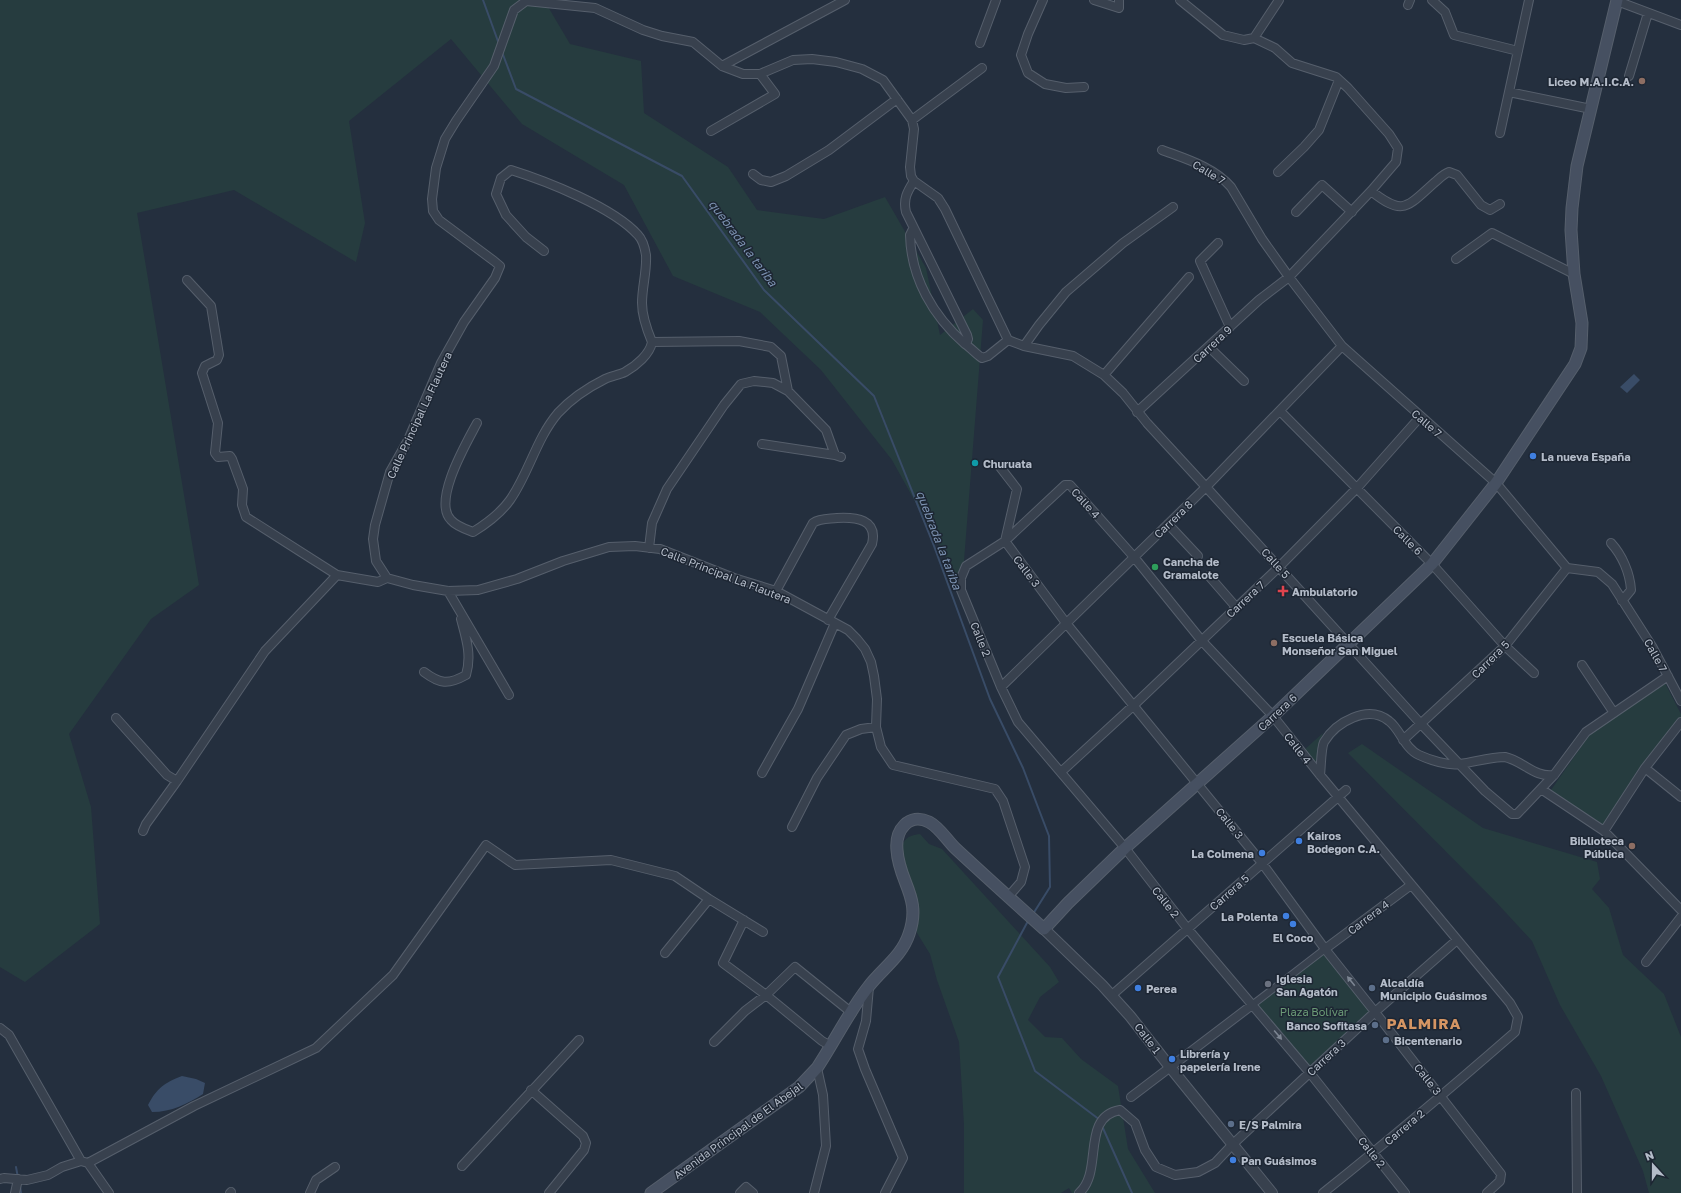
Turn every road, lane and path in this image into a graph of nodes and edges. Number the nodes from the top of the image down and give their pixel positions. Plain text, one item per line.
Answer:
1 (845, 0) edge
2 (996, 0) edge
3 (1043, 0) edge
4 (1094, 0) edge
5 (1119, 0) edge
6 (1180, 0) edge
7 (1279, 0) edge
8 (1432, 0) edge
9 (1530, 0) edge
10 (1617, 0) edge
11 (578, 3) edge
12 (1648, 12) junction
13 (1681, 25) edge
14 (1254, 38) junction
15 (980, 43) dead end
16 (1518, 51) junction
17 (722, 66) junction
18 (982, 68) dead end
19 (760, 74) junction
20 (1629, 76) dead end
21 (1339, 80) junction
22 (1084, 87) dead end
23 (1509, 92) junction
24 (897, 99) junction
25 (1591, 109) junction
26 (912, 120) junction
27 (711, 131) dead end
28 (1500, 133) dead end
29 (1162, 150) dead end
30 (1278, 172) dead end
31 (753, 174) dead end
32 (914, 181) junction
33 (1371, 191) junction
34 (1500, 204) dead end
35 (1173, 207) dead end
36 (1296, 212) dead end
37 (1352, 212) junction
38 (913, 229) junction
39 (1218, 243) dead end
40 (544, 251) dead end
41 (1456, 259) dead end
42 (1574, 274) junction
43 (1189, 277) dead end
44 (1289, 277) junction
45 (188, 280) dead end
46 (1230, 327) junction
47 (1008, 340) junction
48 (652, 342) junction
49 (966, 344) junction
50 (1022, 345) junction
51 (1342, 346) junction
52 (1209, 347) junction
53 (1104, 375) junction
54 (1244, 381) dead end
55 (788, 391) junction
56 (1280, 411) junction
57 (1137, 412) junction
58 (1420, 417) junction
59 (478, 423) dead end
60 (762, 444) dead end
61 (1000, 467) dead end
62 (1496, 483) junction
63 (1206, 487) junction
64 (1357, 488) junction
65 (1168, 524) junction
66 (1005, 541) junction
67 (1611, 543) dead end
68 (649, 548) junction
69 (1198, 556) dead end
70 (1134, 557) junction
71 (1432, 564) junction
72 (1279, 567) junction
73 (1567, 568) junction
74 (337, 576) junction
75 (1209, 576) dead end
76 (387, 578) junction
77 (448, 591) junction
78 (776, 591) junction
79 (1622, 601) junction
80 (1236, 607) junction
81 (459, 610) junction
82 (832, 621) junction
83 (1066, 623) junction
84 (1202, 641) junction
85 (1349, 644) junction
86 (1505, 646) junction
87 (1582, 665) dead end
88 (424, 672) dead end
89 (1534, 672) dead end
90 (1668, 676) junction
91 (1001, 687) junction
92 (509, 695) dead end
93 (1681, 701) edge
94 (1134, 705) junction
95 (1614, 713) junction
96 (1273, 716) junction
97 (116, 718) dead end
98 (1681, 722) edge
99 (1421, 724) junction
100 (876, 727) junction
101 (1403, 740) junction
102 (1459, 764) junction
103 (1645, 768) junction
104 (1061, 772) junction
105 (762, 774) dead end
106 (1320, 775) junction
107 (1554, 775) junction
108 (177, 781) junction
109 (1198, 783) junction
110 (1346, 790) dead end
111 (1541, 790) junction
112 (1338, 797) junction
113 (1681, 797) edge
114 (792, 827) dead end
115 (143, 831) dead end
116 (1604, 831) junction
117 (1125, 848) junction
118 (1262, 863) junction
119 (1411, 884) junction
120 (1008, 897) junction
121 (709, 900) junction
122 (1681, 910) edge
123 (1681, 917) edge
124 (744, 920) junction
125 (1187, 928) junction
126 (1044, 929) junction
127 (763, 932) dead end
128 (1457, 940) junction
129 (1325, 949) junction
130 (665, 953) dead end
131 (1646, 962) dead end
132 (869, 987) junction
133 (766, 995) junction
134 (1112, 995) junction
135 (1510, 1003) joint
136 (1252, 1005) junction
137 (1375, 1012) junction
138 (852, 1013) junction
139 (0, 1028) edge
140 (579, 1040) dead end
141 (714, 1042) dead end
142 (831, 1046) junction
143 (1170, 1067) junction
144 (817, 1068) junction
145 (1310, 1073) junction
146 (531, 1090) junction
147 (1576, 1093) dead end
148 (1441, 1096) junction
149 (1132, 1097) dead end
150 (1232, 1144) junction
151 (1373, 1153) junction
152 (85, 1162) junction
153 (462, 1166) dead end
154 (334, 1167) dead end
155 (0, 1179) edge
156 (18, 1179) junction
157 (15, 1193) edge
158 (109, 1193) edge
159 (310, 1193) edge
160 (550, 1193) edge
161 (651, 1193) edge
162 (740, 1193) edge
163 (752, 1193) edge
164 (814, 1193) edge
165 (886, 1193) edge
166 (1078, 1193) edge
167 (1272, 1193) edge
168 (1323, 1193) edge
169 (1405, 1193) edge
170 (1487, 1193) edge
171 (1577, 1193) edge

1 - 17 street
2 - 15 street
3 - 22 street
4 - 5 street
6 - 14 street
7 - 14 street
8 - 16 street
9 - 16 street
10 - 12 street
10 - 25 main road, Carrera 6
11 - 17 street
11 - 76 street, Calle Principal La Flautera
12 - 13 street
12 - 20 street
14 - 21 street
16 - 23 street
17 - 19 street
18 - 26 street
19 - 24 street
19 - 27 street
21 - 30 street
21 - 33 street, Carrera 9
23 - 25 street
23 - 28 street
24 - 26 street
24 - 31 street
25 - 42 main road, Carrera 6
26 - 32 street
29 - 44 street, Calle 7
32 - 38 street
32 - 47 street
33 - 34 street
33 - 37 street, Carrera 9
35 - 50 street
36 - 37 street
37 - 44 street, Carrera 9
38 - 49 street
38 - 49 street
39 - 46 street
40 - 48 street
41 - 42 street
42 - 62 main road, Carrera 6
43 - 53 street
44 - 46 street, Carrera 9
44 - 51 street, Calle 7
45 - 74 street
46 - 52 street, Carrera 9
47 - 49 street
47 - 50 street, Calle 5
48 - 55 street
48 - 59 street
50 - 53 street, Calle 5
51 - 56 street, Carrera 8
51 - 58 street, Calle 7
52 - 54 street
52 - 57 street, Carrera 9
53 - 57 street, Calle 5
55 - 60 street
55 - 68 street
56 - 63 street, Carrera 8
56 - 64 street, Calle 6
57 - 63 street, Calle 5
58 - 62 street, Calle 7
58 - 64 street, Carrera 7
61 - 66 street
62 - 71 main road, Carrera 6
62 - 73 street, Calle 7
63 - 65 street, Carrera 8
63 - 72 street, Calle 5
64 - 71 street, Calle 6
64 - 72 street, Carrera 7
65 - 69 street
65 - 70 street, Carrera 8
66 - 70 street, Calle 4
66 - 83 street, Calle 3
66 - 91 street, Calle 2
67 - 79 street
68 - 77 street, Calle Principal La Flautera
68 - 78 street, Calle Principal La Flautera
70 - 83 street, Carrera 8
70 - 84 street, Calle 4
71 - 85 main road, Carrera 6
71 - 86 street, Calle 6
72 - 80 street, Carrera 7
72 - 85 street, Calle 5
73 - 79 street, Calle 7
73 - 86 street, Carrera 5
74 - 76 street
74 - 108 street
75 - 80 street
76 - 77 street, Calle Principal La Flautera
77 - 81 street
78 - 82 street, Calle Principal La Flautera
78 - 82 street
79 - 90 street, Calle 7
80 - 84 street, Carrera 7
81 - 88 street
81 - 92 street
82 - 100 street, Calle Principal La Flautera
82 - 105 street
83 - 91 street, Carrera 8
83 - 94 street, Calle 3
84 - 94 street, Carrera 7
84 - 96 street, Calle 4
85 - 96 main road, Carrera 6
85 - 99 street, Calle 5
86 - 89 street, Calle 6
86 - 99 street, Carrera 5
87 - 95 street
90 - 93 street, Calle 7
90 - 95 street
91 - 104 street, Calle 2
94 - 104 street, Carrera 7
94 - 109 street, Calle 3
95 - 107 street
96 - 106 street, Calle 4
96 - 109 main road, Carrera 6
97 - 108 street
98 - 103 street
99 - 101 street, Carrera 5
99 - 102 street, Calle 5
100 - 114 street
100 - 120 street, Calle Principal La Flautera
101 - 102 street
101 - 106 street
102 - 107 street
102 - 111 street, Calle 5
103 - 113 street
103 - 116 street
104 - 117 street, Calle 2
106 - 112 street, Calle 4
107 - 111 street
108 - 115 street
109 - 117 main road, Carrera 6
109 - 118 street, Calle 3
110 - 112 street, Carrera 5
111 - 116 street
112 - 118 street, Carrera 5
112 - 119 street, Calle 4
116 - 122 street
117 - 125 street, Calle 2
117 - 126 main road, Carrera 6
118 - 125 street, Carrera 5
118 - 129 street, Calle 3
119 - 128 street, Calle 4
119 - 129 street, Carrera 4
120 - 126 main road, Avenida Principal de El Abejal
120 - 132 main road, Avenida Principal de El Abejal
121 - 124 street
121 - 130 street
121 - 152 street
123 - 131 street
124 - 127 street
124 - 133 street
125 - 134 street, Carrera 5
125 - 136 street, Calle 2
126 - 134 street, Calle 1
128 - 135 street, Calle 4
128 - 137 street, Carrera 3
129 - 136 street
137 -> 129 street, Calle 3
132 - 138 main road, Avenida Principal de El Abejal
132 - 165 street
133 - 138 street
133 - 141 street
133 - 142 street
134 - 143 street, Calle 1
135 - 148 street, Carrera 2
136 - 143 street
136 -> 145 street, Calle 2
137 - 145 street, Carrera 3
137 - 148 street, Calle 3
138 - 142 main road, Avenida Principal de El Abejal
139 - 152 street
140 - 146 street
142 - 144 main road, Avenida Principal de El Abejal
143 - 149 street
143 - 150 street, Calle 1
144 - 161 main road, Avenida Principal de El Abejal
144 - 164 street
145 - 150 street, Carrera 3
145 - 151 street, Calle 2
146 - 153 street
146 - 160 street
147 - 171 street
148 - 151 street, Carrera 2
148 - 170 street, Calle 3
150 - 166 street, Carrera 3
150 - 167 street, Calle 1
151 - 168 street, Carrera 2
151 - 169 street, Calle 2
152 - 156 street
152 - 158 street
154 - 159 street
155 - 156 street
156 - 157 street
162 - 163 street

